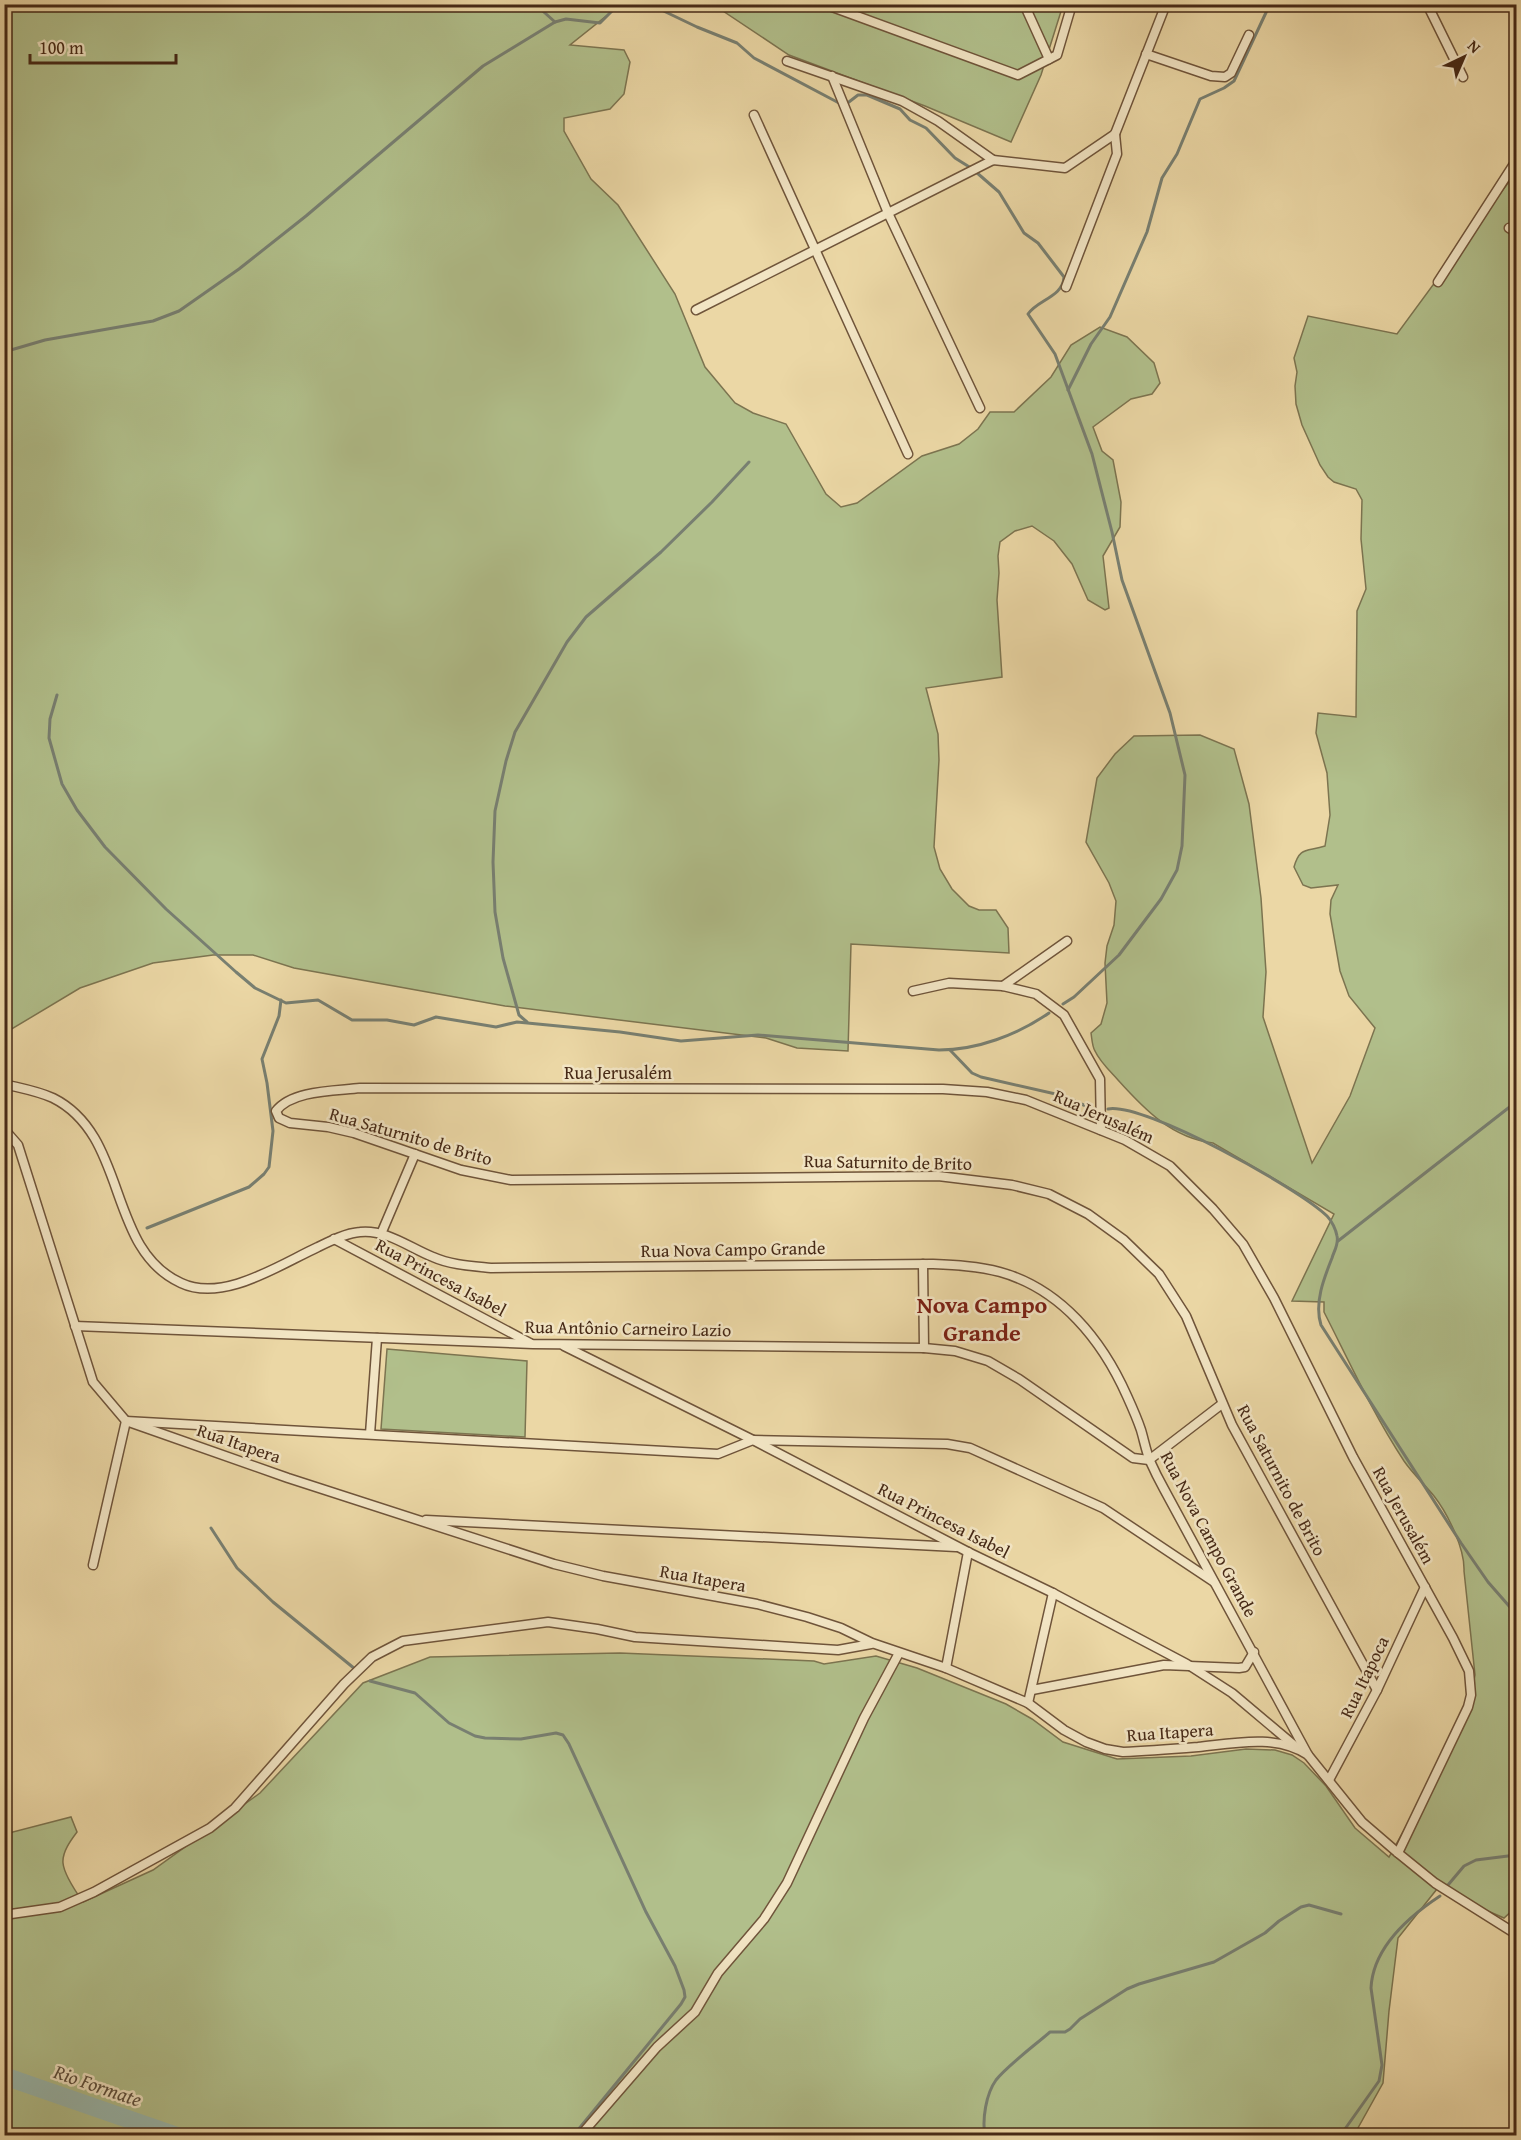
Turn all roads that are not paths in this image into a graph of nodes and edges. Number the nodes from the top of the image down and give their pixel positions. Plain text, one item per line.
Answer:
1 (824, 4) edge
2 (1024, 4) edge
3 (1072, 4) edge
4 (1166, 4) edge
5 (1427, 4) edge
6 (1249, 35) dead end
7 (1146, 54) junction
8 (1049, 59) junction
9 (787, 61) dead end
10 (832, 76) junction
11 (1463, 77) dead end
12 (754, 115) dead end
13 (1115, 134) junction
14 (993, 160) junction
15 (1516, 161) edge
16 (888, 213) junction
17 (815, 250) junction
18 (1438, 282) dead end
19 (1066, 287) dead end
20 (696, 310) dead end
21 (981, 408) dead end
22 (908, 454) dead end
23 (1067, 941) dead end
24 (1003, 986) junction
25 (913, 991) dead end
26 (4, 1084) edge
27 (276, 1111) joint
28 (4, 1129) edge
29 (1101, 1130) junction
30 (416, 1154) junction
31 (381, 1234) junction
32 (334, 1239) junction
33 (923, 1264) junction
34 (75, 1326) junction
35 (378, 1338) junction
36 (533, 1344) junction
37 (561, 1344) junction
38 (924, 1348) junction
39 (1222, 1404) junction
40 (126, 1421) junction
41 (370, 1434) junction
42 (753, 1440) junction
43 (1149, 1460) junction
44 (414, 1520) junction
45 (959, 1547) junction
46 (968, 1552) junction
47 (93, 1564) dead end
48 (1216, 1584) junction
49 (1425, 1587) junction
50 (1053, 1593) junction
51 (872, 1643) junction
52 (1254, 1652) junction
53 (899, 1653) junction
54 (1187, 1665) junction
55 (946, 1668) junction
56 (1032, 1690) junction
57 (1377, 1690) junction
58 (1028, 1703) junction
59 (1297, 1748) junction
60 (1308, 1755) junction
61 (1329, 1780) junction
62 (1398, 1853) junction
63 (4, 1915) edge
64 (1516, 1934) edge
65 (580, 2136) edge

1 - 8 street
2 - 8 street
3 - 8 street
4 - 7 street
5 - 11 street
6 - 7 street
7 - 13 street
9 - 10 street
10 - 14 street
10 - 16 street
12 - 17 street
13 - 14 street
13 - 19 street
14 - 16 street
15 - 18 street
16 - 17 street
16 - 21 street
17 - 20 street
17 - 22 street
23 - 24 street
24 - 25 street
24 - 29 street
26 - 32 street, Rua Nova Campo Grande
27 - 29 street, Rua Jerusalém
27 - 30 street, Rua Saturnito de Brito
28 - 34 street
29 - 49 street, Rua Jerusalém
30 - 31 street
30 - 39 street, Rua Saturnito de Brito
31 - 32 street, Rua Nova Campo Grande
31 - 33 street, Rua Nova Campo Grande
32 - 36 street, Rua Princesa Isabel
33 - 38 street
33 - 43 street, Rua Nova Campo Grande
34 - 35 street, Rua Antônio Carneiro Lazio
34 - 40 street
35 - 36 street, Rua Antônio Carneiro Lazio
35 - 41 street
36 - 37 street, Rua Antônio Carneiro Lazio
37 - 38 street, Rua Antônio Carneiro Lazio
37 - 42 street, Rua Princesa Isabel
38 - 43 street, Rua Antônio Carneiro Lazio
39 - 43 street
39 - 57 street, Rua Saturnito de Brito
40 - 41 street
40 - 44 street, Rua Itapera
40 - 47 street
41 - 42 street
42 - 45 street, Rua Princesa Isabel
42 - 48 street
43 - 48 street, Rua Nova Campo Grande
44 - 45 street
44 - 51 street, Rua Itapera
45 - 46 street, Rua Princesa Isabel
46 - 50 street, Rua Princesa Isabel
46 - 55 street
48 - 52 street, Rua Nova Campo Grande
49 - 57 street, Rua Itapoca
49 - 62 street, Rua Jerusalém
50 - 54 street, Rua Princesa Isabel
50 - 56 street
51 - 53 street, Rua Itapera
51 - 63 street
52 - 54 street
52 - 60 street, Rua Nova Campo Grande
53 - 55 street, Rua Itapera
53 - 65 street
54 - 56 street
54 - 59 street, Rua Princesa Isabel
55 - 58 street, Rua Itapera
56 - 58 street
57 - 61 street, Rua Itapoca
58 - 59 street, Rua Itapera
59 - 60 street, Rua Itapera
60 - 61 street, Rua Itapera
61 - 62 street, Rua Itapera
62 - 64 street, Rua Itapera

